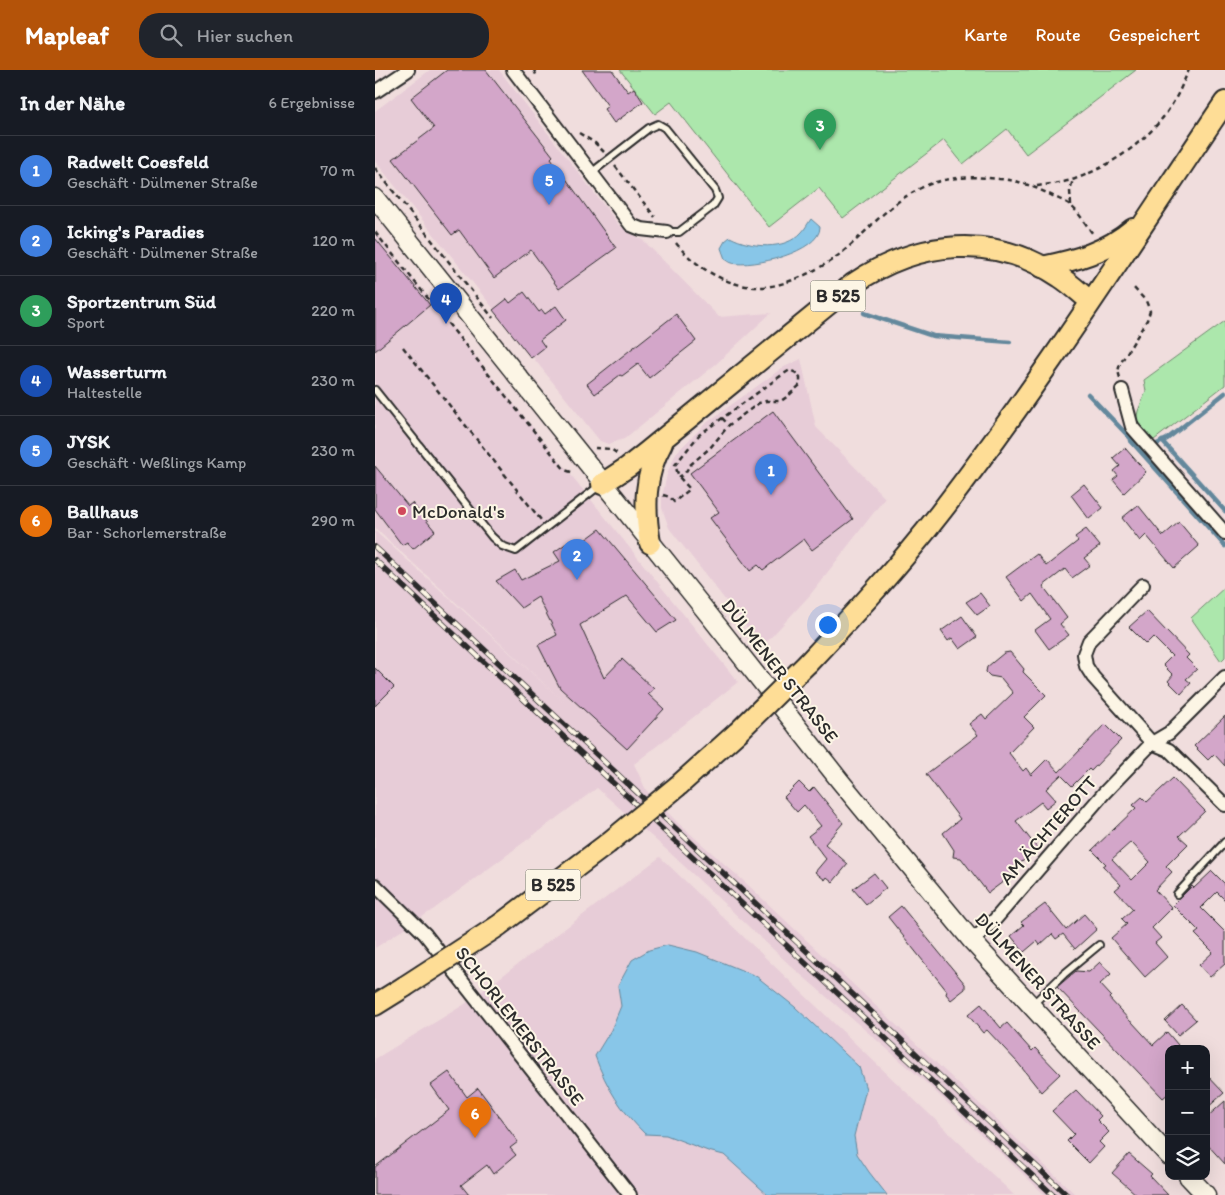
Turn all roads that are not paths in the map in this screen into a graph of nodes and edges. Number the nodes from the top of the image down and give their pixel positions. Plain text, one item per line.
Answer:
1 (407, 70) edge
2 (513, 70) edge
3 (375, 92) edge
4 (1225, 102) edge
5 (591, 173) junction
6 (375, 198) edge
7 (1146, 219) junction
8 (667, 232) joint
9 (1042, 267) junction
10 (1090, 301) junction
11 (375, 390) edge
12 (1122, 390) road end
13 (667, 434) junction
14 (602, 484) junction
15 (1225, 533) edge
16 (650, 543) junction
17 (1143, 585) dead end
18 (1225, 677) edge
19 (1152, 743) junction
20 (1225, 805) edge
21 (1225, 842) edge
22 (375, 885) edge
23 (1177, 894) dead end
24 (972, 941) junction
25 (1099, 945) dead end
26 (375, 1005) edge
27 (1031, 1006) junction
28 (1165, 1152) edge
29 (1192, 1180) edge
30 (630, 1195) edge
31 (1206, 1195) edge

1 - 3 street
2 - 5 street
4 - 7 main road, B 525
5 - 8 street
5 - 8 lane
6 - 14 street, DÜLMENER STRASSE
7 - 9 main road
7 - 10 main road, B 525
9 - 10 main road, B 525
9 - 13 main road, B 525
10 - 26 main road, B 525, bridge
11 - 14 lane
12 - 15 street
13 - 14 main road, B 525
13 - 16 main road
14 - 16 street, DÜLMENER STRASSE
16 - 24 street, DÜLMENER STRASSE
17 - 19 street
18 - 19 street, AM ÄCHTEROTT
19 - 20 street
19 - 24 street, AM ÄCHTEROTT
21 - 23 lane
22 - 30 street, SCHORLEMERSTRASSE
24 - 27 street, DÜLMENER STRASSE
25 - 27 lane
27 - 28 street, DÜLMENER STRASSE
29 - 31 street

